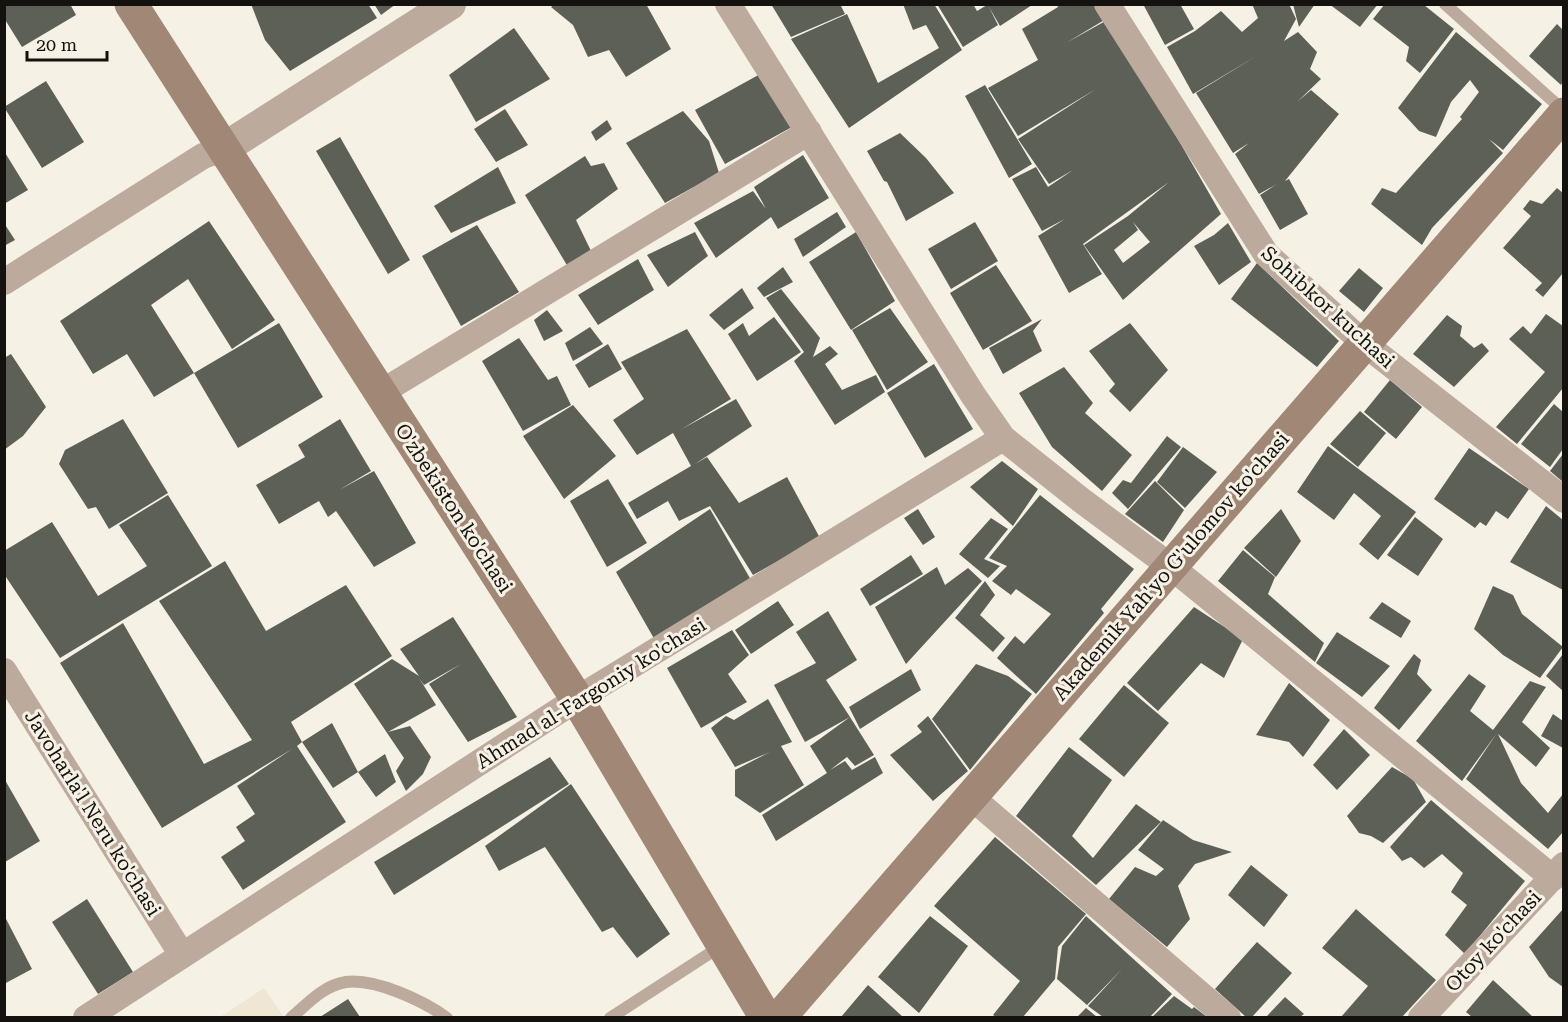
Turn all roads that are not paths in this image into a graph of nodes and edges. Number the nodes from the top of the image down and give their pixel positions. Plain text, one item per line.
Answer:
1 (131, 4) edge
2 (450, 4) edge
3 (728, 4) edge
4 (1107, 4) edge
5 (1445, 4) edge
6 (1563, 113) edge
7 (809, 132) junction
8 (223, 149) junction
9 (4, 282) edge
10 (1366, 345) junction
11 (380, 393) junction
12 (1003, 438) junction
13 (1563, 500) edge
14 (1170, 566) junction
15 (4, 671) edge
16 (577, 699) junction
17 (970, 796) junction
18 (1558, 871) edge
19 (722, 945) junction
20 (182, 956) junction
21 (86, 1017) edge
22 (291, 1017) edge
23 (447, 1017) edge
24 (610, 1017) edge
25 (766, 1017) edge
26 (779, 1017) edge
27 (1228, 1017) edge
28 (1421, 1017) edge

1 - 8 main road, O'zbekiston ko'chasi
2 - 8 street
3 - 7 street
4 - 10 street, Sohibkor kuchasi
5 - 6 lane
6 - 10 main road, Akademik Yah'yo G'ulomov ko'chasi
7 - 11 street
7 - 12 street
8 - 9 street
8 - 11 main road, O'zbekiston ko'chasi
10 - 13 street, Sohibkor kuchasi
10 - 14 main road, Akademik Yah'yo G'ulomov ko'chasi
11 - 16 main road, O'zbekiston ko'chasi
12 - 14 street
12 - 16 street, Ahmad al-Fargoniy ko'chasi
14 - 17 main road, Akademik Yah'yo G'ulomov ko'chasi
14 - 18 street
15 - 20 street, Javoharla'l Neru ko'chasi
16 - 19 main road, O'zbekiston ko'chasi
16 - 20 street, Ahmad al-Fargoniy ko'chasi
17 - 26 main road, Akademik Yah'yo G'ulomov ko'chasi
17 - 27 street
18 - 28 street, Otoy ko'chasi
19 - 24 lane
19 - 25 main road, O'zbekiston ko'chasi
20 - 21 street, Ahmad al-Fargoniy ko'chasi
22 - 23 lane

